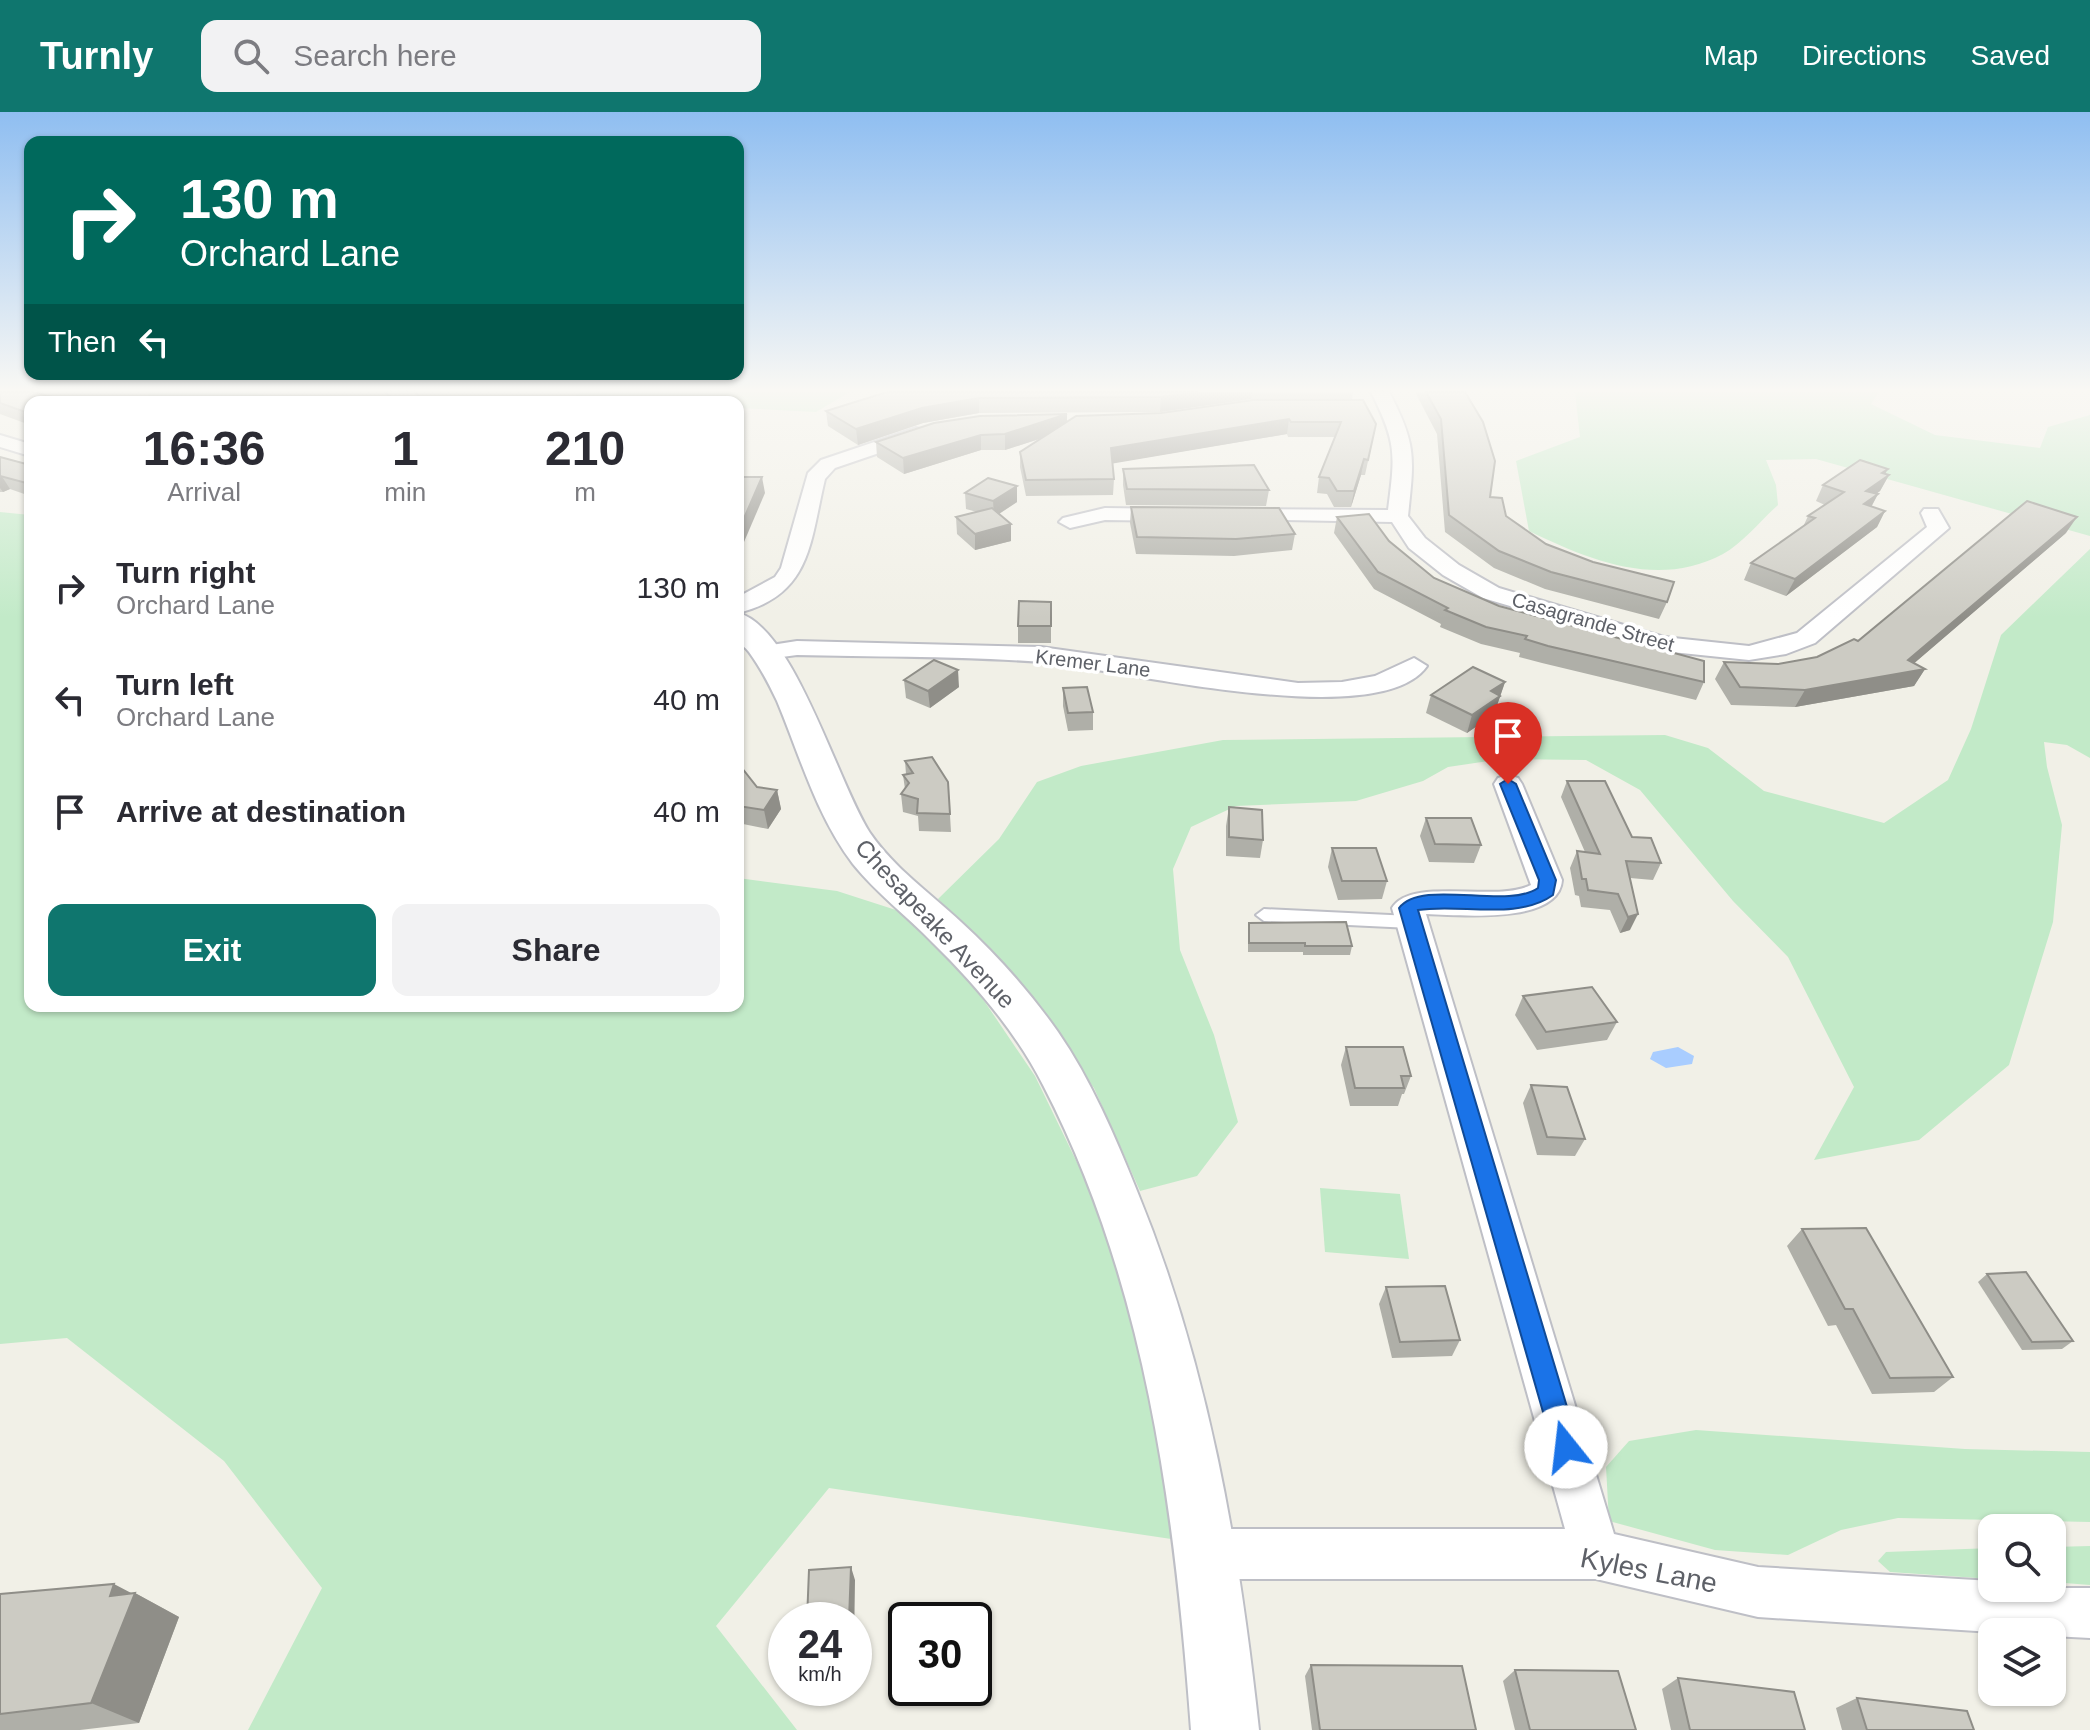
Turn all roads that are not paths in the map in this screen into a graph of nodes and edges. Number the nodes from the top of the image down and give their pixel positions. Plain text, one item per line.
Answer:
1 (824, 468) edge
2 (1403, 468) edge
3 (1931, 513) dead end
4 (1192, 515) edge
5 (1218, 515) edge
6 (1398, 516) junction
7 (1070, 522) dead end
8 (744, 603) edge
9 (752, 637) edge
10 (1414, 666) dead end
11 (1508, 784) dead end
12 (1264, 915) dead end
13 (1411, 922) junction
14 (1206, 1554) junction
15 (1596, 1554) junction
16 (2090, 1613) edge
17 (1225, 1730) edge

1 - 8 street
2 - 6 street
3 - 6 street, Casagrande Street
4 - 7 street
5 - 6 street
9 - 10 street, Kremer Lane
9 - 14 street, Chesapeake Avenue
11 - 13 street
12 - 13 lane
13 - 15 street
14 - 15 street, Kyles Lane
14 - 17 street, Chesapeake Avenue
15 - 16 street, Kyles Lane

